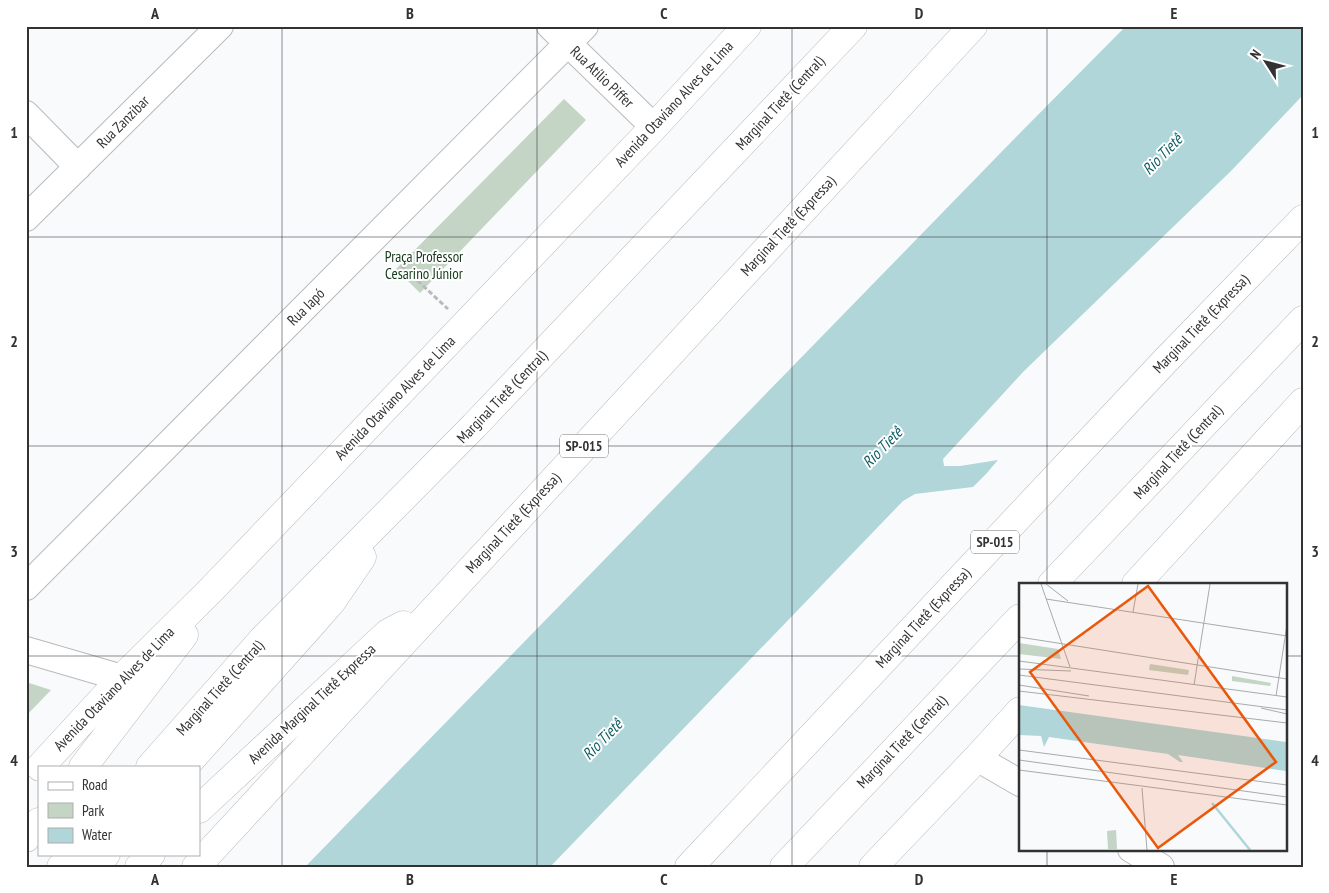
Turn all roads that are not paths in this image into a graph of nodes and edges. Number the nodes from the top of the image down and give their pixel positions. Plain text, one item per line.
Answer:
1 (220, 26) edge
2 (748, 26) edge
3 (853, 26) edge
4 (973, 26) edge
5 (567, 32) edge
6 (26, 114) edge
7 (654, 127) junction
8 (78, 167) junction
9 (26, 218) edge
10 (1303, 219) edge
11 (1303, 320) edge
12 (1303, 402) edge
13 (383, 518) junction
14 (1053, 583) edge
15 (1137, 583) edge
16 (26, 587) edge
17 (210, 591) junction
18 (433, 610) junction
19 (1019, 619) edge
20 (26, 650) edge
21 (122, 678) junction
22 (1019, 712) edge
23 (977, 758) junction
24 (42, 766) edge
25 (84, 766) edge
26 (151, 766) edge
27 (185, 766) edge
28 (38, 770) edge
29 (26, 782) edge
30 (1019, 782) edge
31 (200, 809) edge
32 (38, 823) edge
33 (26, 838) edge
34 (1133, 850) edge
35 (70, 856) edge
36 (104, 856) edge
37 (149, 856) edge
38 (61, 867) edge
39 (94, 867) edge
40 (139, 867) edge
41 (196, 867) edge
42 (689, 867) edge
43 (784, 867) edge
44 (873, 867) edge
45 (1161, 867) edge

1 - 8 street, Rua Zanzibar
2 - 7 highway, Avenida Otaviano Alves de Lima
3 - 13 highway, Marginal Tietê (Central)
4 - 18 highway, Marginal Tietê (Expressa) / SP-015
5 - 7 street, Rua Atílio Piffer
5 - 16 street, Rua Iapó
6 - 8 street
7 - 17 highway, Avenida Otaviano Alves de Lima
8 - 9 street, Rua Zanzibar
10 - 42 highway, Marginal Tietê (Expressa) / SP-015
11 - 14 highway, Marginal Tietê (Central)
12 - 15 highway
13 - 26 highway, Marginal Tietê (Central)
13 - 27 highway
17 - 21 highway, Avenida Otaviano Alves de Lima
17 - 25 highway
18 - 31 highway, Avenida Marginal Tietê Expressa / SP-015
18 - 41 highway, Marginal Tietê (Expressa) / SP-015
19 - 43 highway, Marginal Tietê (Central)
20 - 21 street
21 - 24 highway, Avenida Otaviano Alves de Lima
22 - 23 highway
23 - 30 street
23 - 44 highway
28 - 29 highway, Avenida Otaviano Alves de Lima
32 - 33 highway
34 - 45 street
35 - 38 highway
36 - 39 highway
37 - 40 highway

